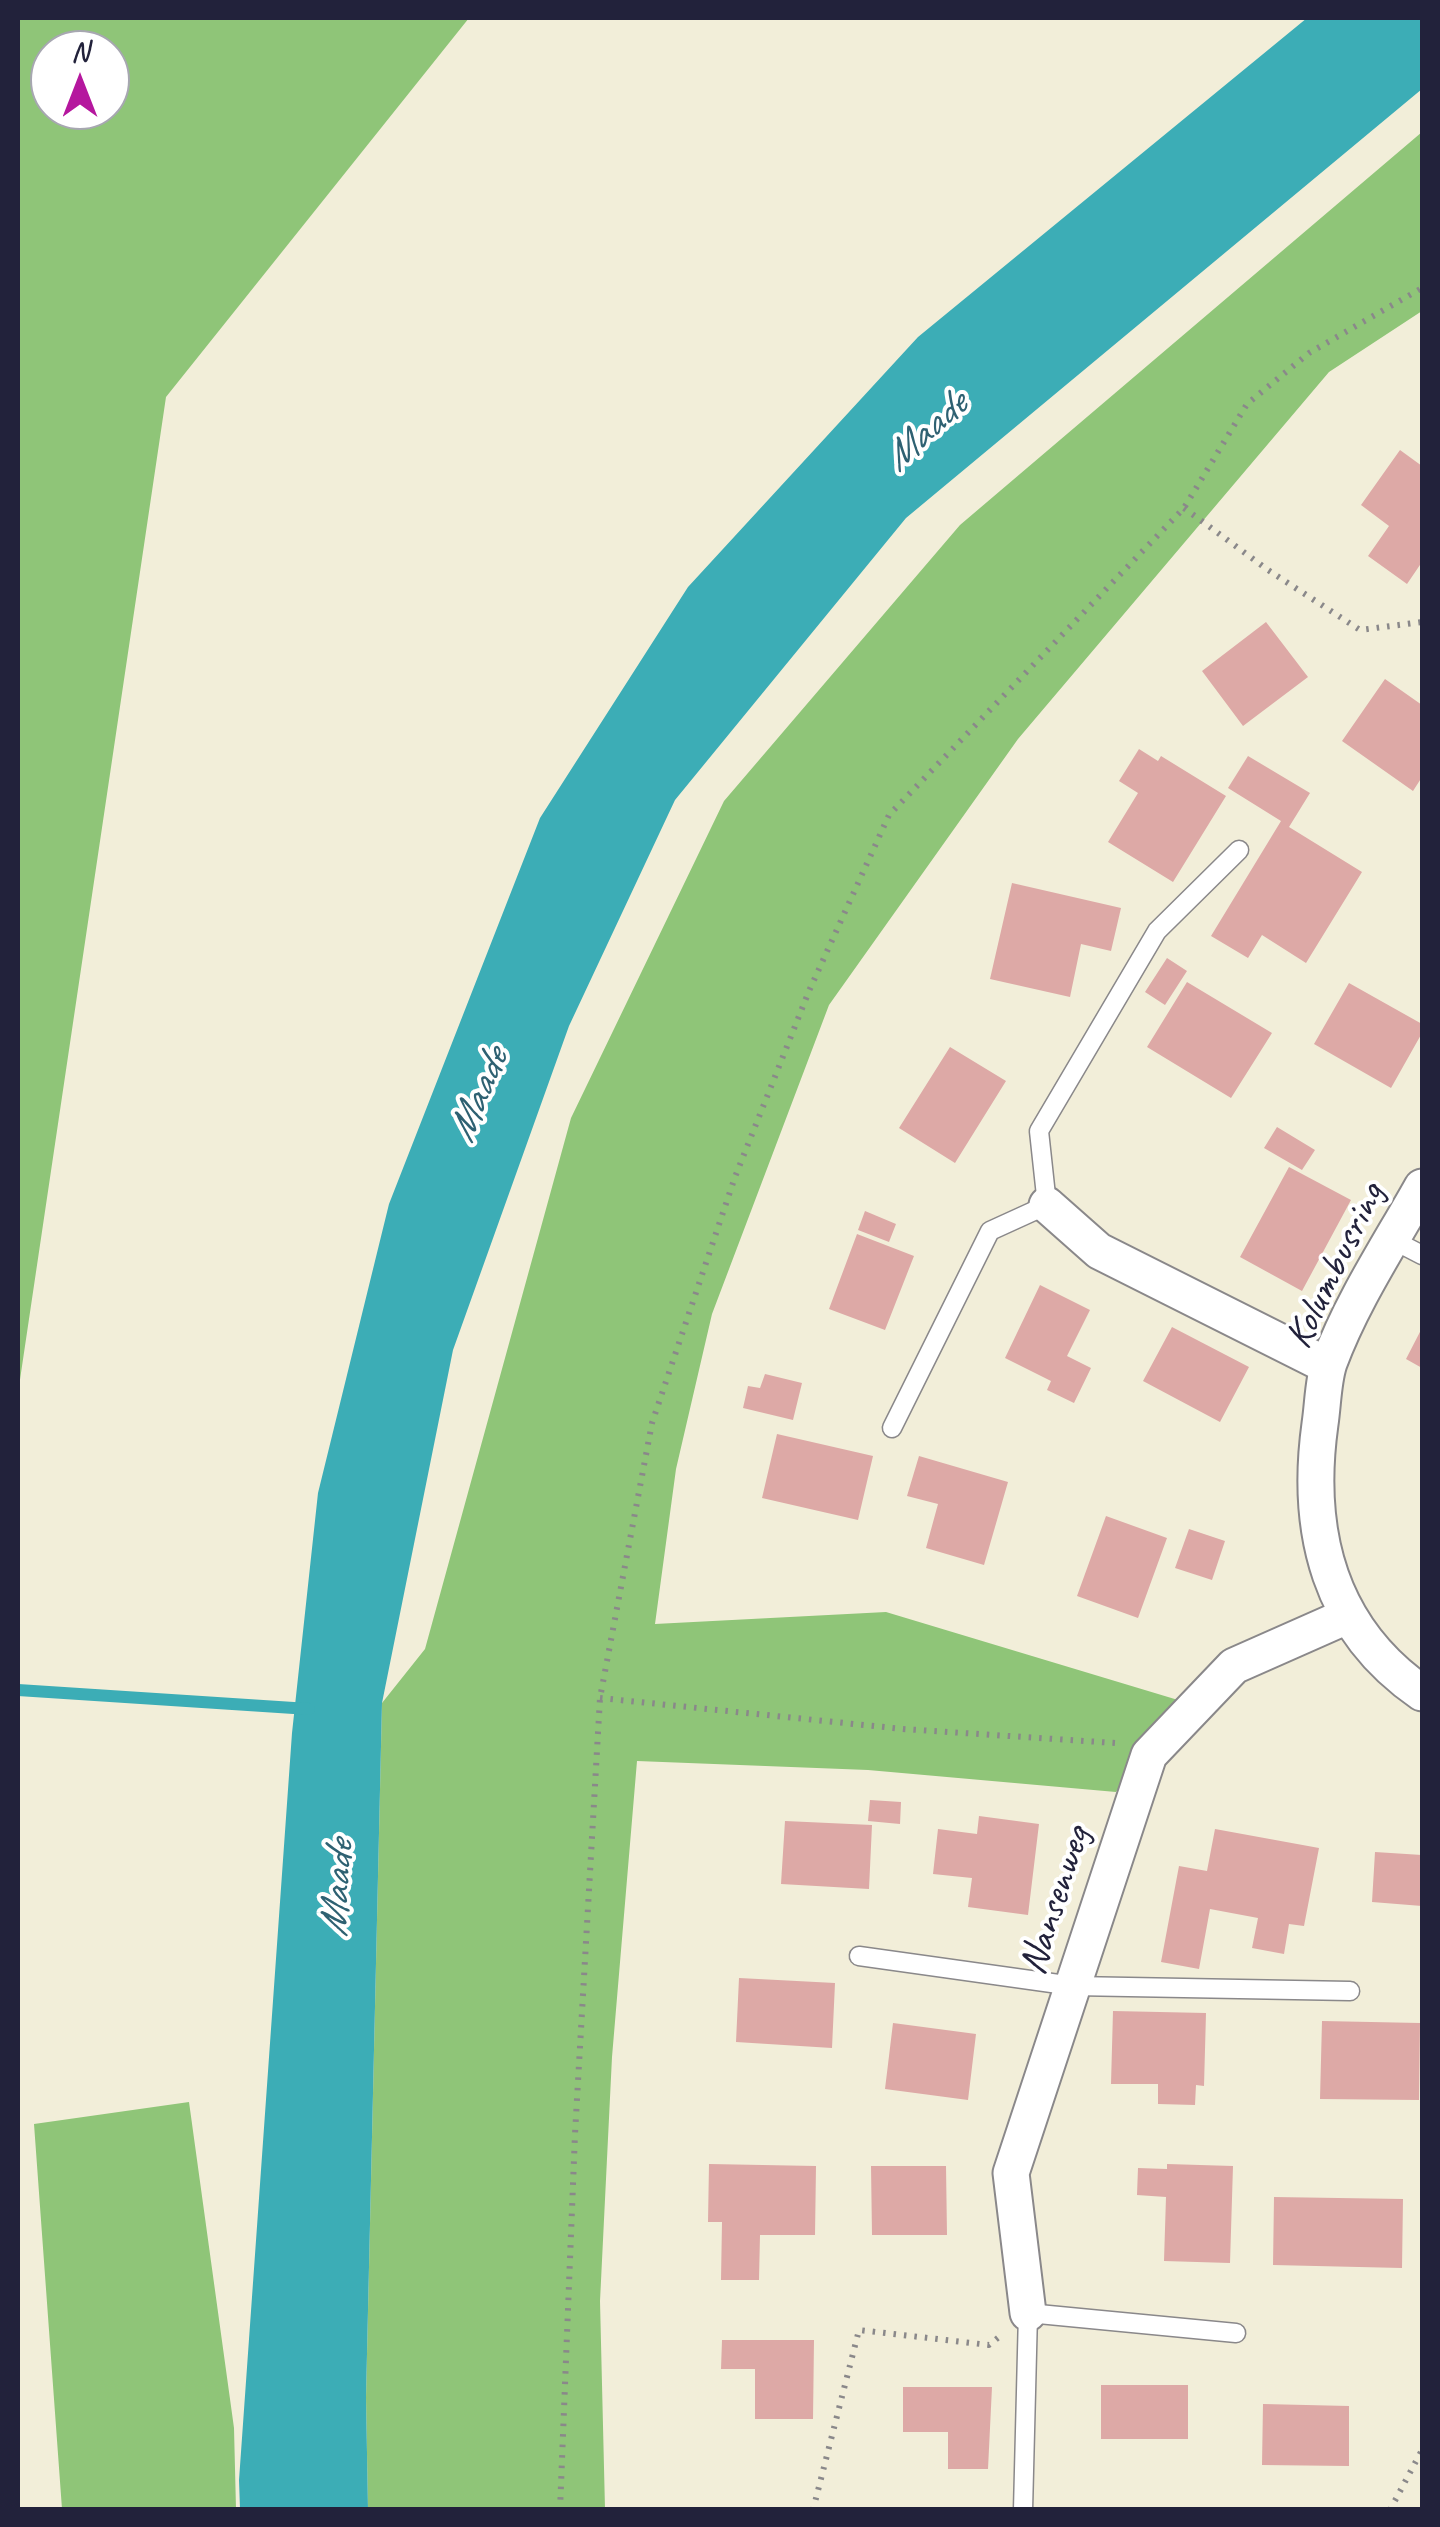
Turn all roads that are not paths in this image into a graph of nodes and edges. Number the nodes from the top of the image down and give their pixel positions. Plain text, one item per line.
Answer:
1 (1239, 850) dead end
2 (1422, 1187) edge
3 (1047, 1205) junction
4 (1408, 1248) edge
5 (1328, 1366) junction
6 (892, 1428) dead end
7 (1347, 1616) junction
8 (1422, 1693) edge
9 (859, 1956) dead end
10 (1072, 1986) junction
11 (1350, 1991) dead end
12 (1028, 2314) junction
13 (1236, 2333) dead end
14 (1022, 2510) edge

1 - 3 lane
2 - 4 street, Kolumbusring
3 - 5 street
3 - 6 lane
4 - 5 street, Kolumbusring
5 - 7 street, Kolumbusring
7 - 8 street, Kolumbusring
7 - 10 street, Nansenweg
9 - 10 lane
10 - 11 lane
10 - 12 street, Nansenweg
12 - 13 lane
12 - 14 lane

